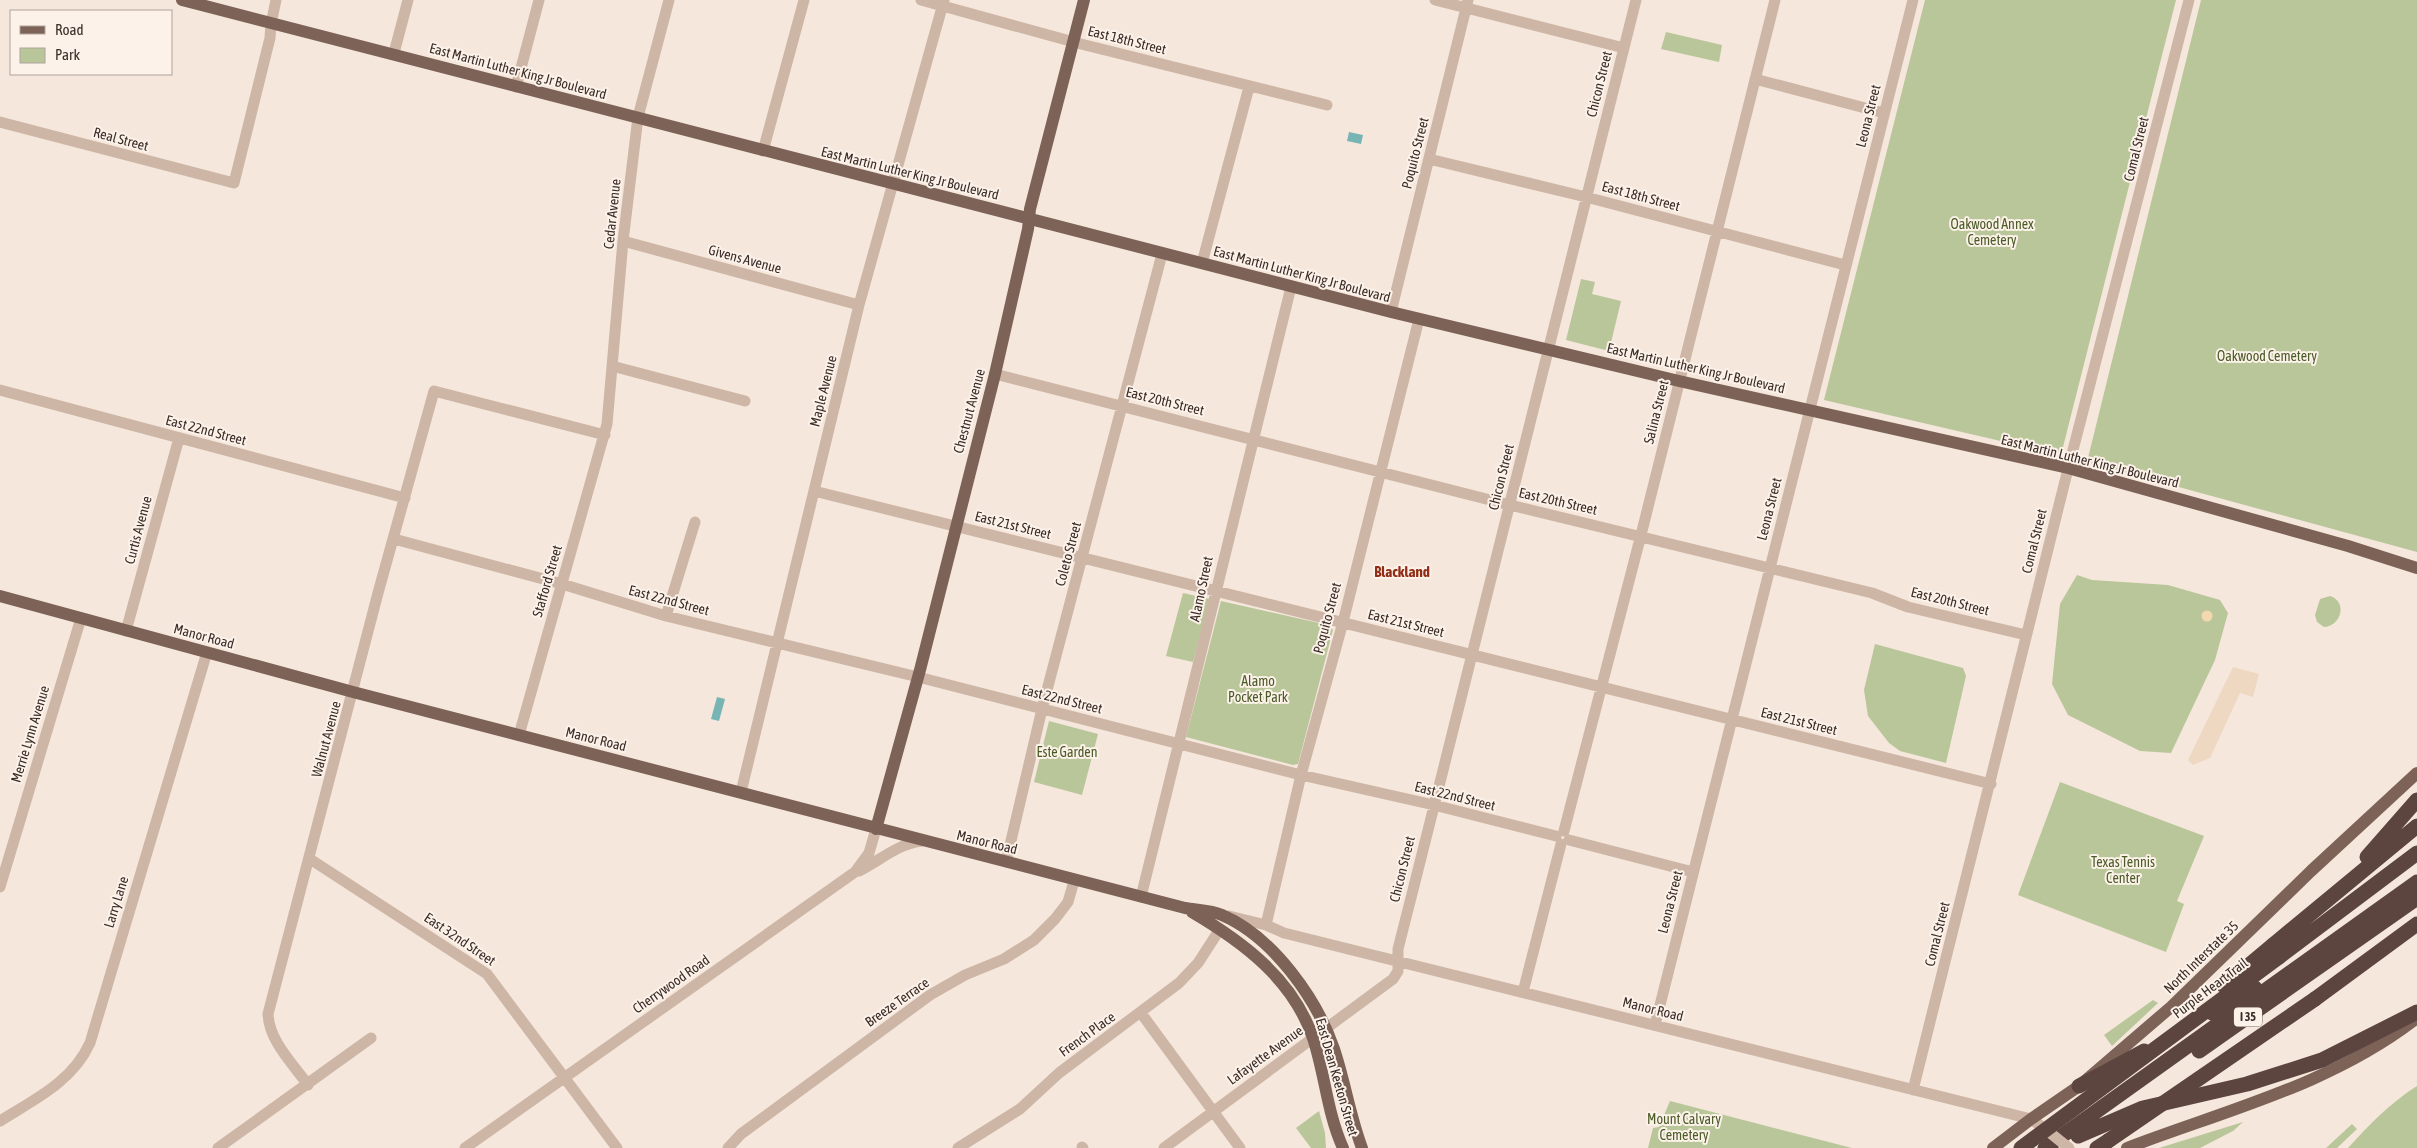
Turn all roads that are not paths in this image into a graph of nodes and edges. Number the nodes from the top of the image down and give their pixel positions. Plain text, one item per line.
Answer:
1 (182, 0) edge
2 (276, 0) edge
3 (408, 0) edge
4 (539, 0) edge
5 (669, 0) edge
6 (804, 0) edge
7 (921, 0) edge
8 (1084, 0) edge
9 (1435, 0) edge
10 (1636, 0) edge
11 (1775, 0) edge
12 (1912, 0) edge
13 (2189, 0) edge
14 (943, 3) edge
15 (1467, 4) edge
16 (270, 24) junction
17 (1072, 42) junction
18 (1624, 48) junction
19 (394, 53) junction
20 (1755, 79) junction
21 (516, 87) junction
22 (1249, 87) junction
23 (1327, 105) dead end
24 (1884, 113) junction
25 (638, 117) junction
26 (0, 122) edge
27 (763, 151) junction
28 (1429, 159) junction
29 (893, 185) junction
30 (1586, 197) junction
31 (1030, 218) junction
32 (1717, 231) junction
33 (624, 241) junction
34 (1162, 254) junction
35 (1202, 263) junction
36 (1846, 265) junction
37 (1291, 287) junction
38 (859, 305) junction
39 (1391, 312) junction
40 (1419, 319) junction
41 (1549, 350) junction
42 (612, 366) junction
43 (994, 374) junction
44 (1679, 381) junction
45 (0, 390) edge
46 (745, 402) dead end
47 (1123, 405) junction
48 (1810, 409) junction
49 (605, 435) junction
50 (179, 438) junction
51 (1253, 439) junction
52 (2068, 468) junction
53 (1380, 471) junction
54 (814, 491) junction
55 (404, 498) junction
56 (1510, 505) junction
57 (694, 522) dead end
58 (955, 526) junction
59 (1641, 536) junction
60 (394, 538) junction
61 (1082, 558) junction
62 (1769, 568) junction
63 (2417, 568) edge
64 (562, 584) junction
65 (1215, 590) junction
66 (0, 596) edge
67 (666, 616) junction
68 (81, 618) junction
69 (1342, 622) junction
70 (126, 631) junction
71 (2026, 635) junction
72 (777, 643) junction
73 (207, 652) junction
74 (1472, 654) junction
75 (918, 676) junction
76 (1601, 686) junction
77 (353, 692) junction
78 (1042, 709) junction
79 (1730, 720) junction
80 (520, 735) junction
81 (1180, 744) junction
82 (2417, 773) edge
83 (1301, 775) junction
84 (1991, 784) junction
85 (741, 792) junction
86 (2417, 800) edge
87 (1434, 805) junction
88 (2417, 826) edge
89 (876, 829) junction
90 (1563, 838) junction
91 (922, 842) junction
92 (2417, 853) edge
93 (310, 859) junction
94 (1006, 862) junction
95 (855, 872) junction
96 (1693, 872) junction
97 (1074, 880) junction
98 (2417, 882) edge
99 (0, 887) edge
100 (2332, 895) junction
101 (1141, 896) junction
102 (2417, 898) edge
103 (1185, 908) junction
104 (1222, 915) junction
105 (2417, 924) edge
106 (1266, 925) junction
107 (1220, 929) junction
108 (2342, 936) junction
109 (2276, 951) junction
110 (1398, 961) junction
111 (1523, 992) junction
112 (2417, 1012) edge
113 (1141, 1013) junction
114 (2417, 1018) edge
115 (1655, 1025) junction
116 (1326, 1028) junction
117 (371, 1038) dead end
118 (1313, 1038) junction
119 (565, 1077) junction
120 (308, 1085) junction
121 (2079, 1086) junction
122 (1913, 1090) junction
123 (1214, 1111) junction
124 (2031, 1119) junction
125 (0, 1122) edge
126 (2073, 1142) edge
127 (218, 1148) edge
128 (465, 1148) edge
129 (617, 1148) edge
130 (728, 1148) edge
131 (958, 1148) edge
132 (1164, 1148) edge
133 (1240, 1148) edge
134 (1343, 1148) edge
135 (1362, 1148) edge
136 (1993, 1148) edge
137 (2022, 1148) edge
138 (2045, 1148) edge
139 (2062, 1148) edge
140 (2097, 1148) edge
141 (2127, 1148) edge

1 - 16 main road, East Martin Luther King Jr Boulevard
2 - 16 street
3 - 19 street
4 - 21 street
5 - 25 street, Cedar Avenue
6 - 27 street
7 - 14 street, East 18th Street
8 - 17 main road, Chestnut Avenue
9 - 15 street
10 - 18 street, Chicon Street
11 - 20 street, Salina Street
12 - 24 street, Leona Street
13 - 52 street, Comal Street
14 - 17 street, East 18th Street
14 - 29 street, Maple Avenue
15 - 18 street
15 - 28 street, Poquito Street
16 - 19 main road, East Martin Luther King Jr Boulevard
16 - 26 street, Real Street
17 - 22 street, East 18th Street
17 - 31 main road, Chestnut Avenue
18 - 30 street, Chicon Street
19 - 21 main road, East Martin Luther King Jr Boulevard
20 - 24 street
20 - 32 street, Salina Street
21 - 25 main road, East Martin Luther King Jr Boulevard
22 - 23 street, East 18th Street
22 - 35 street
24 - 36 street, Leona Street
25 - 27 main road, East Martin Luther King Jr Boulevard
25 - 33 street, Cedar Avenue
27 - 29 main road, East Martin Luther King Jr Boulevard
28 - 30 street, East 18th Street
28 - 39 street, Poquito Street
29 - 31 main road, East Martin Luther King Jr Boulevard
29 - 38 street, Maple Avenue
30 - 32 street, East 18th Street
30 - 41 street, Chicon Street
31 - 34 main road, East Martin Luther King Jr Boulevard
31 - 43 main road, Chestnut Avenue
32 - 36 street, East 18th Street
32 - 44 street, Salina Street
33 - 38 street, Givens Avenue
33 - 42 street, Cedar Avenue
34 - 35 main road, East Martin Luther King Jr Boulevard
34 - 47 street, Coleto Street
35 - 37 main road, East Martin Luther King Jr Boulevard
36 - 48 street, Leona Street
37 - 39 main road, East Martin Luther King Jr Boulevard
37 - 51 street, Alamo Street
38 - 54 street, Maple Avenue
39 - 40 main road, East Martin Luther King Jr Boulevard
40 - 41 main road, East Martin Luther King Jr Boulevard
40 - 53 street, Poquito Street
41 - 44 main road, East Martin Luther King Jr Boulevard
41 - 56 street, Chicon Street
42 - 46 street
42 - 49 street, Cedar Avenue
43 - 47 street, East 20th Street
43 - 58 main road, Chestnut Avenue
44 - 48 main road, East Martin Luther King Jr Boulevard
44 - 59 street, Salina Street
45 - 50 street, East 22nd Street
47 - 51 street, East 20th Street
47 - 61 street, Coleto Street
48 - 52 main road, East Martin Luther King Jr Boulevard
48 - 62 street, Leona Street
49 - 55 street, Walnut Avenue
49 - 64 street, Stafford Street
50 - 55 street, East 22nd Street
50 - 70 street, Curtis Avenue
51 - 53 street, East 20th Street
51 - 65 street, Alamo Street
52 - 63 main road, East Martin Luther King Jr Boulevard
52 - 71 street, Comal Street
53 - 56 street, East 20th Street
53 - 69 street, Poquito Street
54 - 58 street, East 21st Street
54 - 72 street, Maple Avenue
55 - 60 street, Walnut Avenue
56 - 59 street, East 20th Street
56 - 74 street, Chicon Street
57 - 67 street
58 - 61 street, East 21st Street
58 - 75 main road, Chestnut Avenue
59 - 62 street, East 20th Street
59 - 76 street, Salina Street
60 - 64 street, East 22nd Street
60 - 77 street, Walnut Avenue
61 - 65 street, East 21st Street
61 - 78 street, Coleto Street
62 - 71 street, East 20th Street
62 - 79 street, Leona Street
64 - 67 street, East 22nd Street
64 - 80 street, Stafford Street
65 - 69 street, East 21st Street
65 - 81 street, Alamo Street
66 - 68 main road, Manor Road
67 - 72 street, East 22nd Street
68 - 70 main road, Manor Road
68 - 99 street, Merrie Lynn Avenue
69 - 74 street, East 21st Street
69 - 83 street, Poquito Street
70 - 73 main road, Manor Road
71 - 84 street, Comal Street
72 - 75 street, East 22nd Street
72 - 85 street, Maple Avenue
73 - 77 main road, Manor Road
73 - 125 street, Larry Lane
74 - 76 street, East 21st Street
74 - 87 street, Chicon Street
75 - 78 street, East 22nd Street
75 - 89 main road, Chestnut Avenue
76 - 79 street, East 21st Street
76 - 90 street, Salina Street
77 - 80 main road, Manor Road
77 - 93 street, Walnut Avenue
78 - 81 street, East 22nd Street
78 - 94 street, Coleto Street
79 - 84 street, East 21st Street
79 - 96 street, Leona Street
80 - 85 main road, Manor Road
81 - 83 street, East 22nd Street
81 - 101 street, Alamo Street
82 - 121 main road, North Interstate 35
83 - 87 street, East 22nd Street
83 - 106 street, Poquito Street
84 - 122 street, Comal Street
85 - 89 main road, Manor Road
86 - 100 highway
87 - 90 street, East 22nd Street
87 - 110 street, Chicon Street
88 - 100 highway
89 - 91 main road, Manor Road
89 - 95 street, Cherrywood Road
90 - 96 street, East 22nd Street
90 - 111 street, Salina Street
91 - 94 main road, Manor Road
91 - 95 street
92 - 109 highway
93 - 119 street, East 32nd Street
93 - 120 street, Walnut Avenue
94 - 97 main road, Manor Road
95 - 119 street, Cherrywood Road
96 - 115 street, Leona Street
97 - 101 main road, Manor Road
97 - 130 street, Breeze Terrace
98 - 108 highway, I 35
100 - 109 highway
101 - 103 main road, Manor Road
102 - 126 highway, I 35
103 - 104 main road, East Dean Keeton Street
103 - 107 main road, East Dean Keeton Street
104 - 106 street, Manor Road
104 - 116 main road, East Dean Keeton Street
105 - 140 highway, I 35, bridge
106 - 110 street, Manor Road
107 - 113 street, French Place
107 - 118 main road, East Dean Keeton Street
108 - 121 highway
108 - 138 highway, I 35
109 - 137 highway, bridge
110 - 111 street, Manor Road
110 - 116 street, Lafayette Avenue
111 - 115 street, Manor Road
112 - 126 highway
113 - 123 street
113 - 131 street, French Place
114 - 141 main road
115 - 122 street, Manor Road
116 - 118 street, Lafayette Avenue
116 - 135 main road, East Dean Keeton Street
117 - 120 street
118 - 123 street, Lafayette Avenue
118 - 134 main road, East Dean Keeton Street
119 - 128 street, Cherrywood Road
119 - 129 street, East 32nd Street
120 - 127 street
121 - 124 main road, North Interstate 35
122 - 124 street, Manor Road
123 - 132 street, Lafayette Avenue
123 - 133 street
124 - 126 street, Manor Road, bridge
124 - 136 main road, North Interstate 35
126 - 139 highway, I 35

